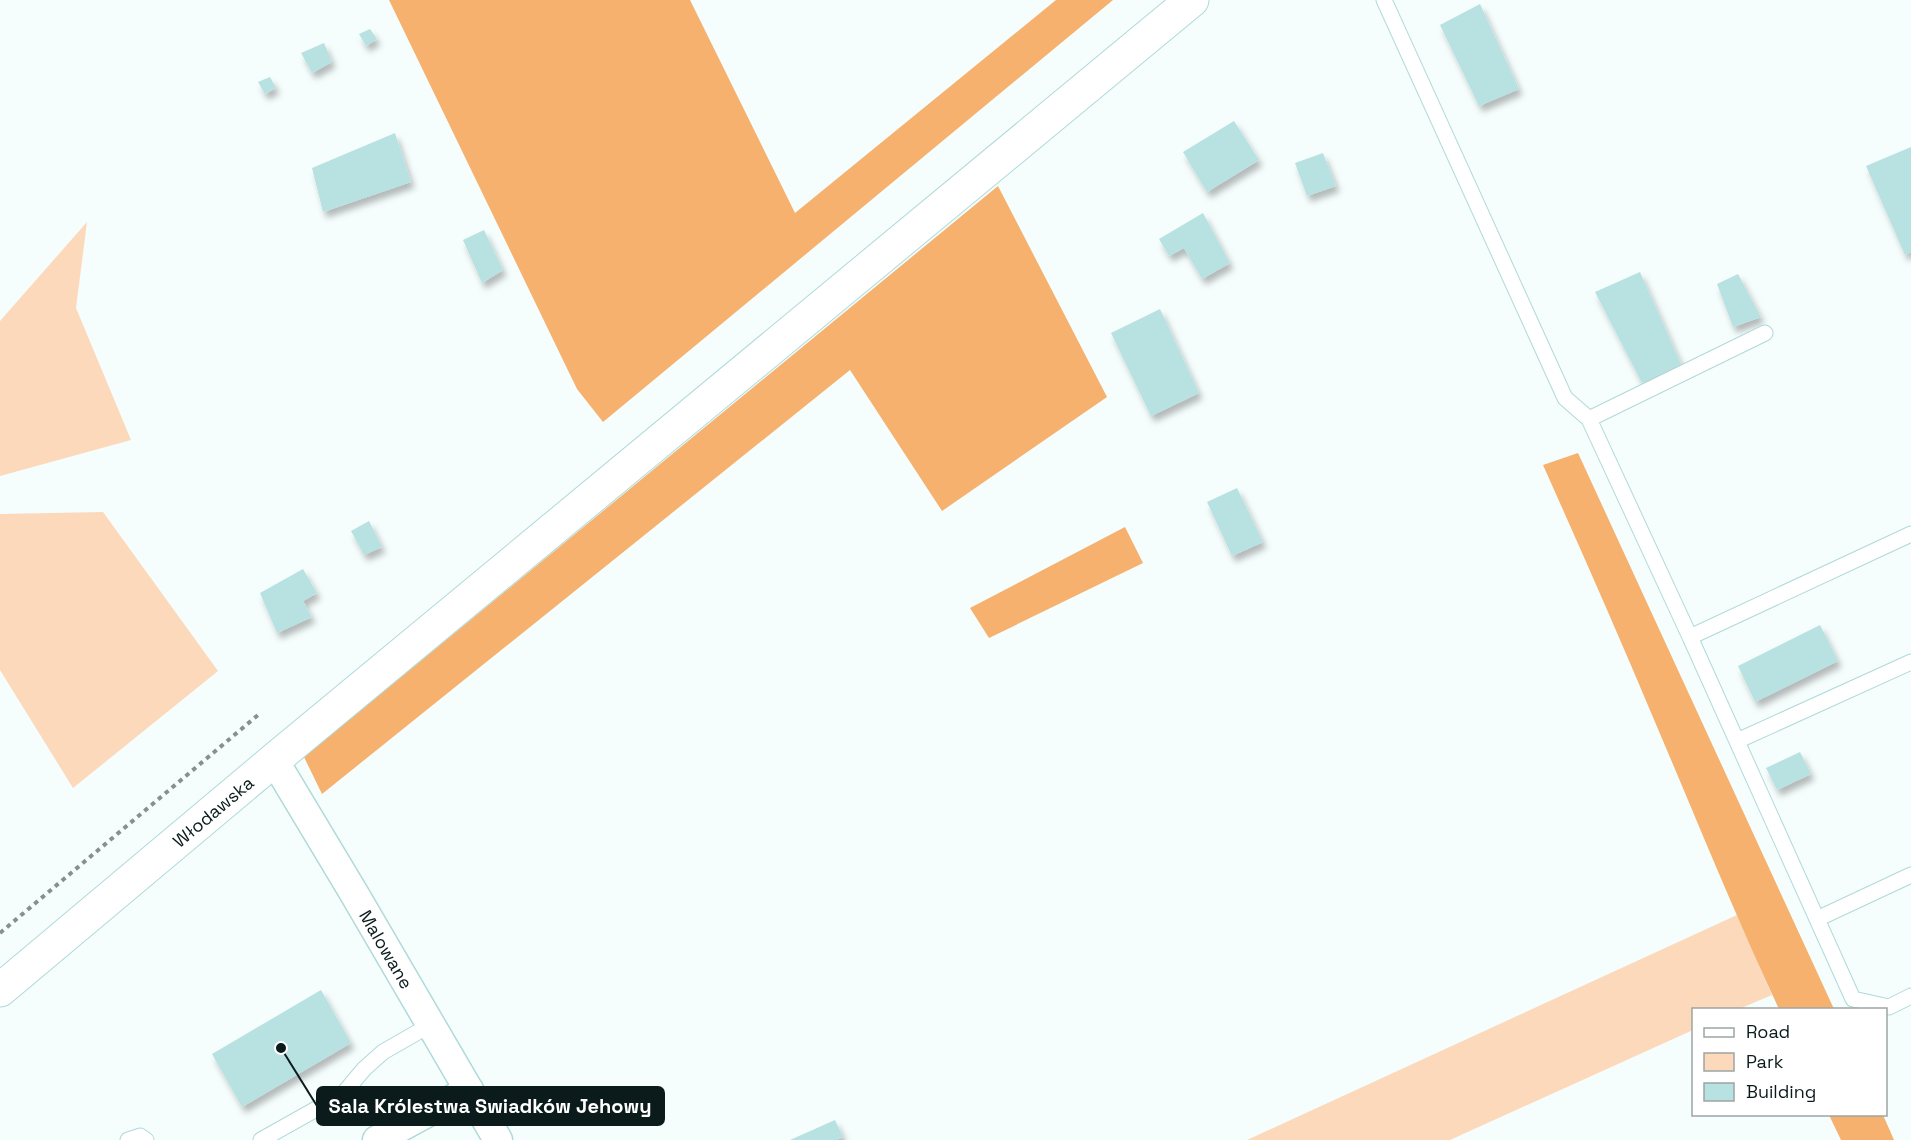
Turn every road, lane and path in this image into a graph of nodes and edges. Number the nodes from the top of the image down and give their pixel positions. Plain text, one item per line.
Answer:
1 (1192, 0) edge
2 (1384, 0) edge
3 (1765, 333) dead end
4 (1589, 419) junction
5 (1911, 534) edge
6 (1690, 637) junction
7 (1911, 662) edge
8 (258, 715) dead end
9 (1737, 741) junction
10 (274, 760) junction
11 (1911, 875) edge
12 (1817, 918) junction
13 (0, 933) edge
14 (0, 990) edge
15 (1911, 996) edge
16 (430, 1025) junction
17 (469, 1090) junction
18 (128, 1140) edge
19 (146, 1140) edge
20 (261, 1140) edge
21 (377, 1140) edge
22 (498, 1140) edge

1 - 10 main road, Włodawska
2 - 4 lane
3 - 4 lane
4 - 6 lane
5 - 6 lane
6 - 9 lane
7 - 9 lane
8 - 13 path
9 - 12 lane
10 - 14 main road, Włodawska
10 - 16 street, Malowane
11 - 12 lane
12 - 15 lane
16 - 17 street, Malowane
16 - 20 lane
17 - 21 street
17 - 22 street, Malowane
18 - 19 lane

